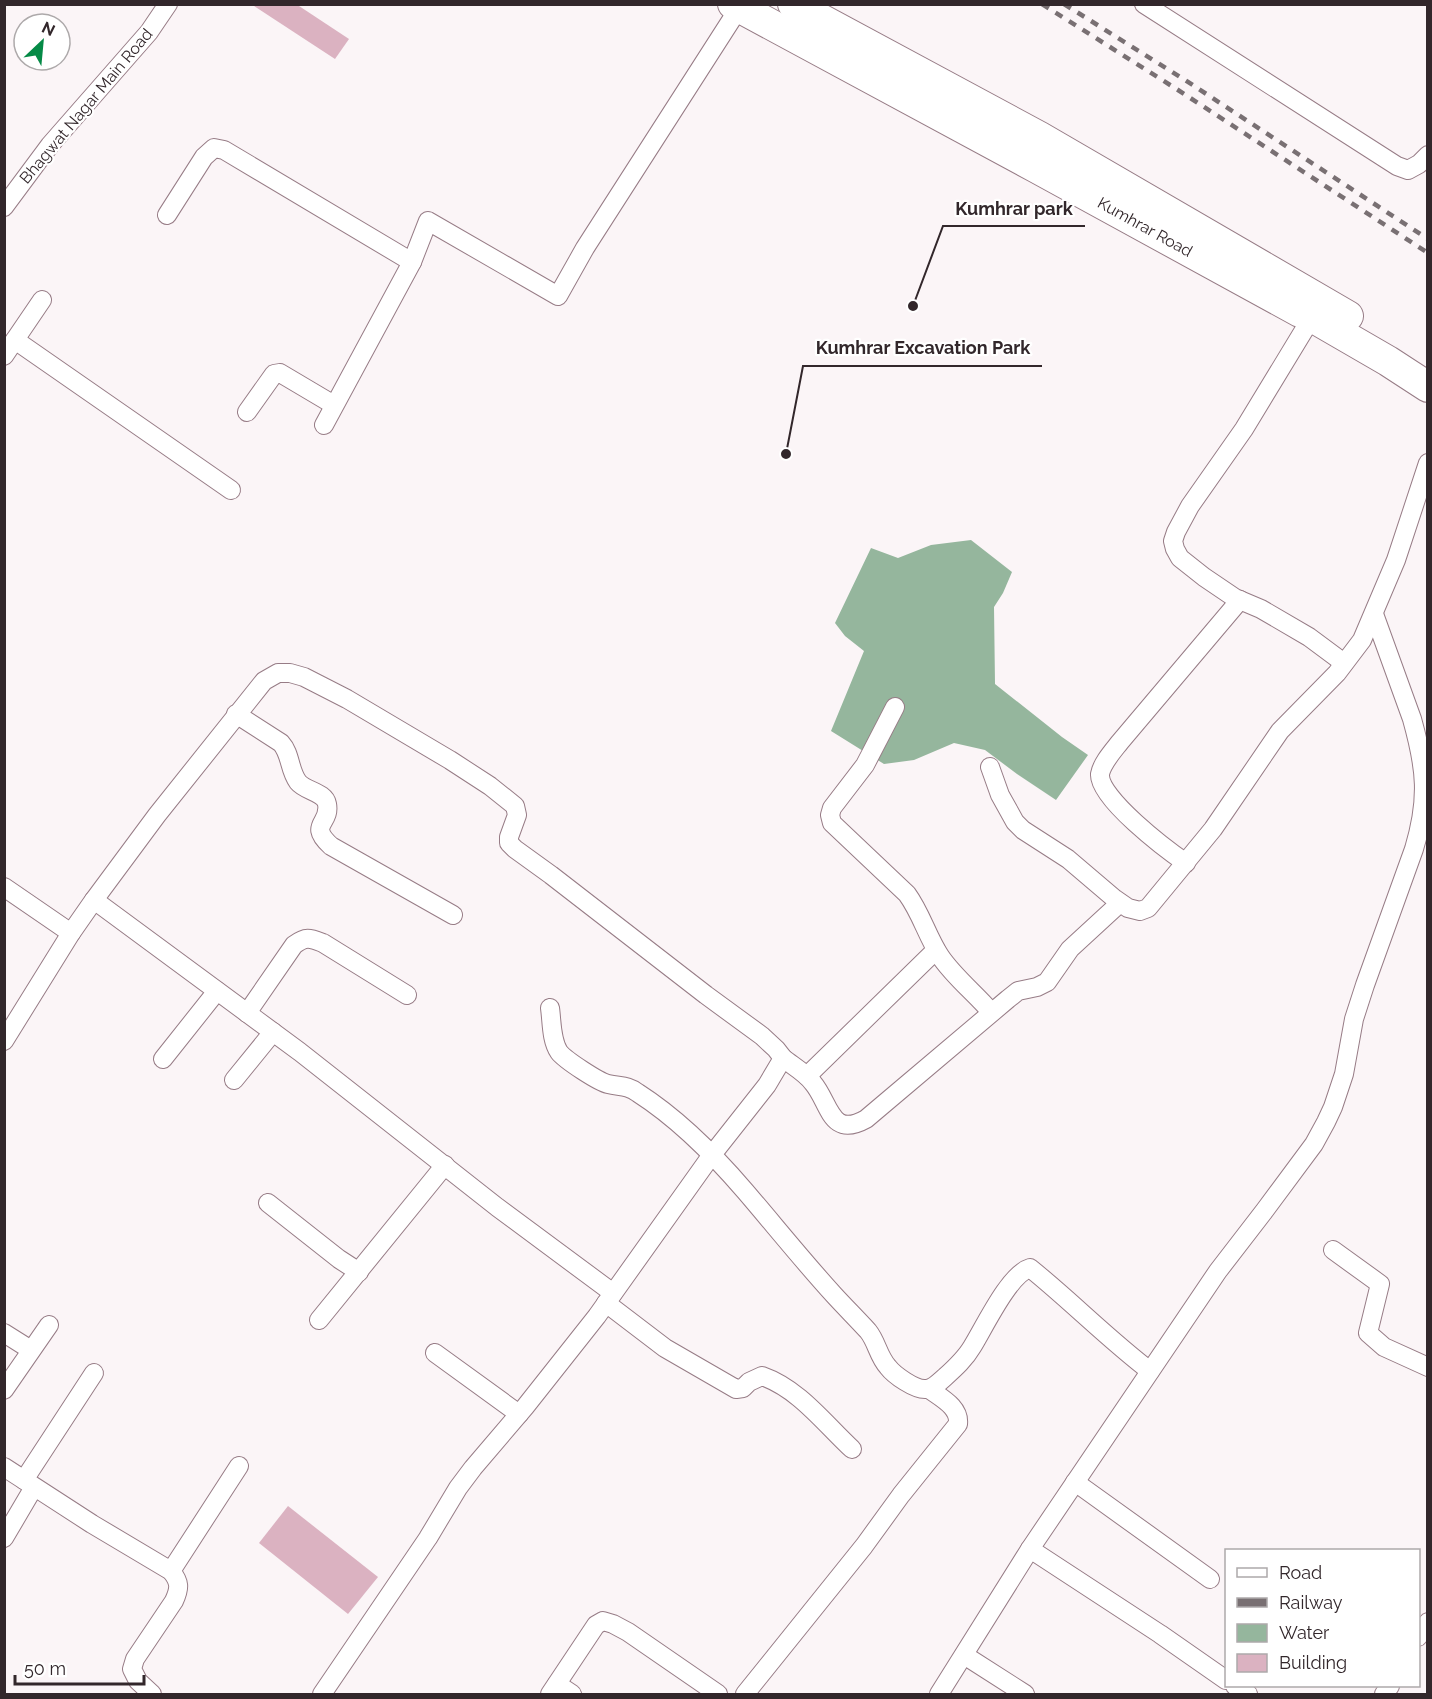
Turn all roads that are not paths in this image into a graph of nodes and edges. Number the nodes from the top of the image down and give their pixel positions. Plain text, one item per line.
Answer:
1 (168, 4) edge
2 (793, 4) edge
3 (1144, 4) edge
4 (736, 6) edge
5 (823, 36) junction
6 (1428, 155) edge
7 (4, 207) edge
8 (167, 215) dead end
9 (412, 262) junction
10 (42, 300) dead end
11 (1312, 316) junction
12 (15, 340) junction
13 (4, 356) edge
14 (1428, 364) edge
15 (1428, 387) edge
16 (334, 405) junction
17 (247, 412) dead end
18 (324, 425) dead end
19 (1428, 463) edge
20 (231, 490) dead end
21 (1240, 600) junction
22 (1374, 614) junction
23 (1344, 663) junction
24 (895, 707) dead end
25 (236, 714) junction
26 (1420, 720) edge
27 (990, 767) dead end
28 (1186, 863) junction
29 (4, 887) edge
30 (94, 900) junction
31 (1120, 903) junction
32 (453, 915) dead end
33 (71, 933) junction
34 (936, 950) junction
35 (217, 991) junction
36 (407, 995) dead end
37 (550, 1008) dead end
38 (991, 1012) junction
39 (247, 1013) junction
40 (273, 1032) junction
41 (4, 1041) edge
42 (783, 1058) junction
43 (163, 1059) dead end
44 (807, 1076) junction
45 (234, 1080) dead end
46 (711, 1156) junction
47 (445, 1166) junction
48 (268, 1203) dead end
49 (1333, 1250) dead end
50 (359, 1272) junction
51 (609, 1298) junction
52 (319, 1320) dead end
53 (49, 1325) dead end
54 (4, 1333) edge
55 (32, 1350) junction
56 (435, 1353) dead end
57 (1428, 1367) edge
58 (1150, 1371) junction
59 (94, 1373) dead end
60 (929, 1389) junction
61 (4, 1390) edge
62 (519, 1414) junction
63 (852, 1449) dead end
64 (239, 1466) dead end
65 (4, 1467) edge
66 (1076, 1482) junction
67 (29, 1484) junction
68 (4, 1538) edge
69 (1030, 1549) junction
70 (171, 1571) junction
71 (1209, 1580) dead end
72 (1428, 1622) edge
73 (1420, 1635) edge
74 (964, 1655) junction
75 (1225, 1679) edge
76 (554, 1689) edge
77 (152, 1695) edge
78 (322, 1695) edge
79 (572, 1695) edge
80 (718, 1695) edge
81 (745, 1695) edge
82 (939, 1695) edge
83 (1025, 1695) edge

1 - 7 street, Bhagwat Nagar Main Road
2 - 5 highway, Kumhrar Road
3 - 6 street
4 - 5 highway, Kumhrar Road
4 - 9 street
5 - 11 highway, Kumhrar Road
5 - 14 highway, Kumhrar Road
8 - 9 street
9 - 16 street
10 - 12 street
11 - 15 highway, Kumhrar Road
11 - 21 street
12 - 13 street
12 - 20 street
16 - 17 street
16 - 18 street
19 - 22 street
21 - 23 street
21 - 28 street
22 - 23 street
22 - 26 street
23 - 28 street
24 - 34 street
25 - 30 street
25 - 32 street
25 - 42 street
26 - 58 street
27 - 31 street
28 - 31 street
29 - 33 street
30 - 33 street
30 - 35 street
31 - 38 street
33 - 41 street
34 - 38 street
34 - 44 street
35 - 39 street
35 - 43 street
36 - 39 street
37 - 46 street
38 - 44 street
39 - 40 street
40 - 45 street
40 - 47 street
42 - 44 street
42 - 46 street
46 - 51 street
46 - 60 street
47 - 50 street
47 - 51 street
48 - 50 street
49 - 57 street
50 - 52 street
51 - 62 street
51 - 63 street
53 - 55 street
54 - 55 street
55 - 61 street
56 - 62 street
58 - 60 street
58 - 66 street
59 - 67 street
60 - 81 street
62 - 78 street
64 - 70 street
65 - 67 street
66 - 69 street
66 - 71 street
67 - 68 street
67 - 70 street
69 - 74 street
69 - 75 street
70 - 77 street
72 - 73 street
74 - 82 street
74 - 83 street
76 - 79 street
76 - 80 street

